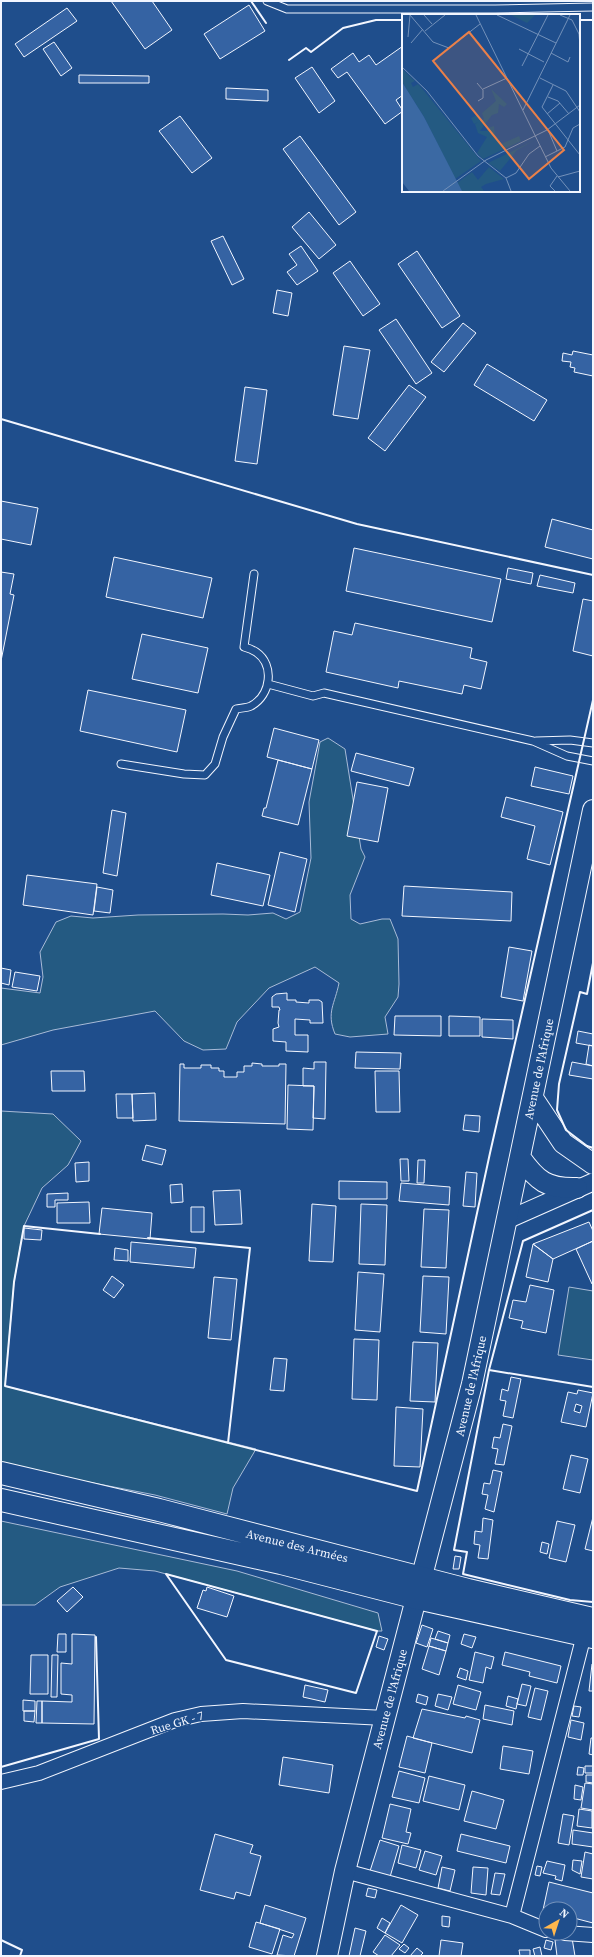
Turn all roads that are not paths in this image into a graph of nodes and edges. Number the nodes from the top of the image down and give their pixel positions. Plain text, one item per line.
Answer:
1 (267, 1) edge
2 (593, 7) edge
3 (254, 574) dead end
4 (268, 684) junction
5 (533, 741) junction
6 (593, 743) edge
7 (593, 761) edge
8 (121, 764) dead end
9 (593, 810) edge
10 (533, 1098) junction
11 (520, 1157) junction
12 (593, 1164) edge
13 (585, 1185) edge
14 (507, 1220) junction
15 (1, 1473) edge
16 (1, 1500) edge
17 (419, 1588) junction
18 (589, 1628) edge
19 (385, 1718) junction
20 (1, 1782) edge
21 (345, 1871) junction
22 (512, 1916) junction
23 (538, 1927) edge
24 (578, 1934) edge
25 (593, 1935) edge
26 (327, 1956) edge

1 - 2 lane
3 - 4 lane
4 - 5 lane
4 - 8 lane
5 - 6 lane
5 - 7 lane
9 - 10 main road, Avenue de l'Afrique
10 - 11 main road, Avenue de l'Afrique
10 - 12 main road
11 - 13 main road
11 - 14 main road, Avenue de l'Afrique
13 - 14 street
14 - 17 main road, Avenue de l'Afrique
15 - 17 highway, Avenue des Armées
16 - 17 highway, Avenue des Armées
17 - 18 highway, Avenue des Armées
17 - 19 main road, Avenue de l'Afrique
18 - 22 street
19 - 20 street, Rue GK - 7
19 - 21 main road, Avenue de l'Afrique
21 - 22 street
21 - 26 main road, Avenue de l'Afrique
22 - 23 street
24 - 25 street

